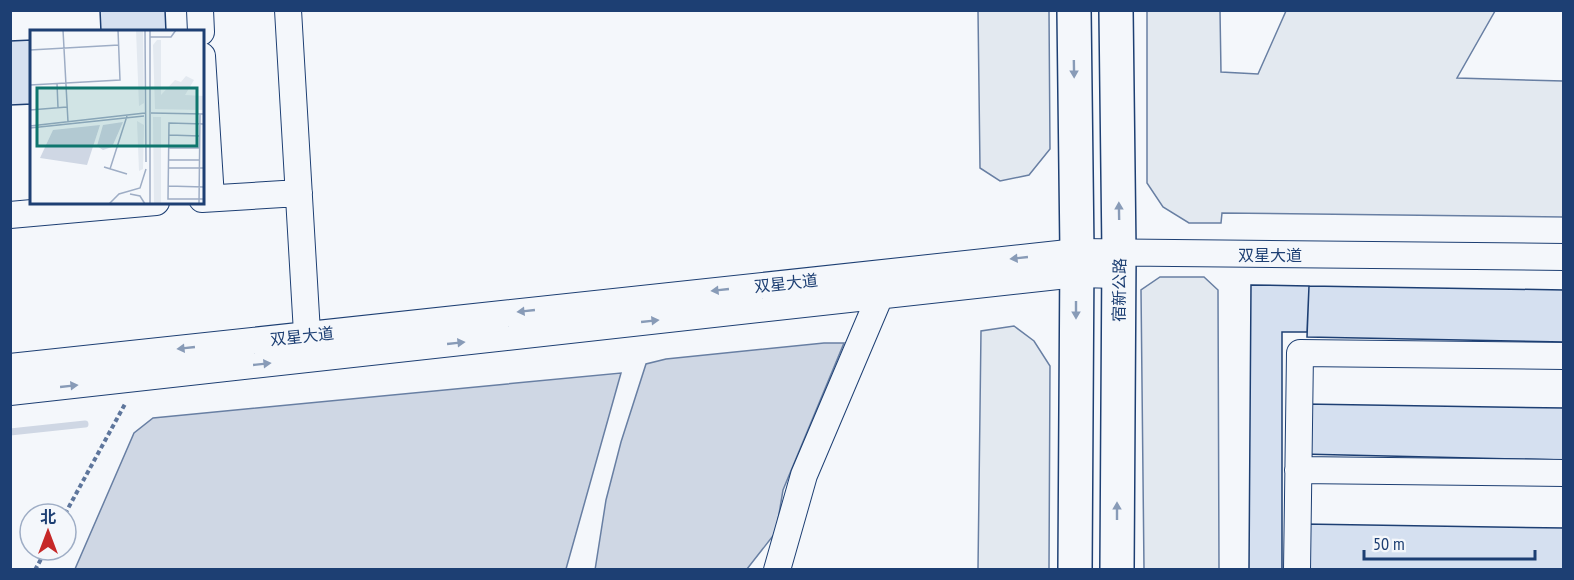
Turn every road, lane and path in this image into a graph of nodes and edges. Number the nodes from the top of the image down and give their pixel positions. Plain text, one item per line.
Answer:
1 (200, 10) edge
2 (288, 10) edge
3 (1074, 10) edge
4 (1116, 10) edge
5 (201, 30) edge
6 (204, 113) edge
7 (299, 193) junction
8 (207, 198) edge
9 (132, 204) edge
10 (10, 214) edge
11 (1563, 256) edge
12 (1077, 263) junction
13 (1119, 265) junction
14 (890, 272) junction
15 (880, 296) junction
16 (308, 347) junction
17 (1563, 356) edge
18 (10, 367) edge
19 (139, 378) junction
20 (10, 392) edge
21 (1298, 470) junction
22 (1563, 473) edge
23 (72, 502) edge
24 (777, 570) edge
25 (1075, 570) edge
26 (1117, 570) edge
27 (1296, 570) edge

1 - 5 street
2 - 7 street
3 -> 12 highway
13 -> 4 highway, 宿新公路
6 - 8 street
7 - 8 street
7 - 16 street
9 - 10 street
11 - 13 street, 双星大道
12 - 13 street, 双星大道
12 -> 14 street, 双星大道
12 - 15 street, 双星大道
12 -> 25 highway
26 -> 13 highway, 宿新公路
14 - 15 street
14 -> 16 street, 双星大道
16 -> 15 street, 双星大道
15 - 24 street
16 -> 18 street, 双星大道
19 -> 16 street, 双星大道
17 - 21 street
20 -> 19 street, 双星大道
19 - 23 path
21 - 22 street
21 - 27 street

